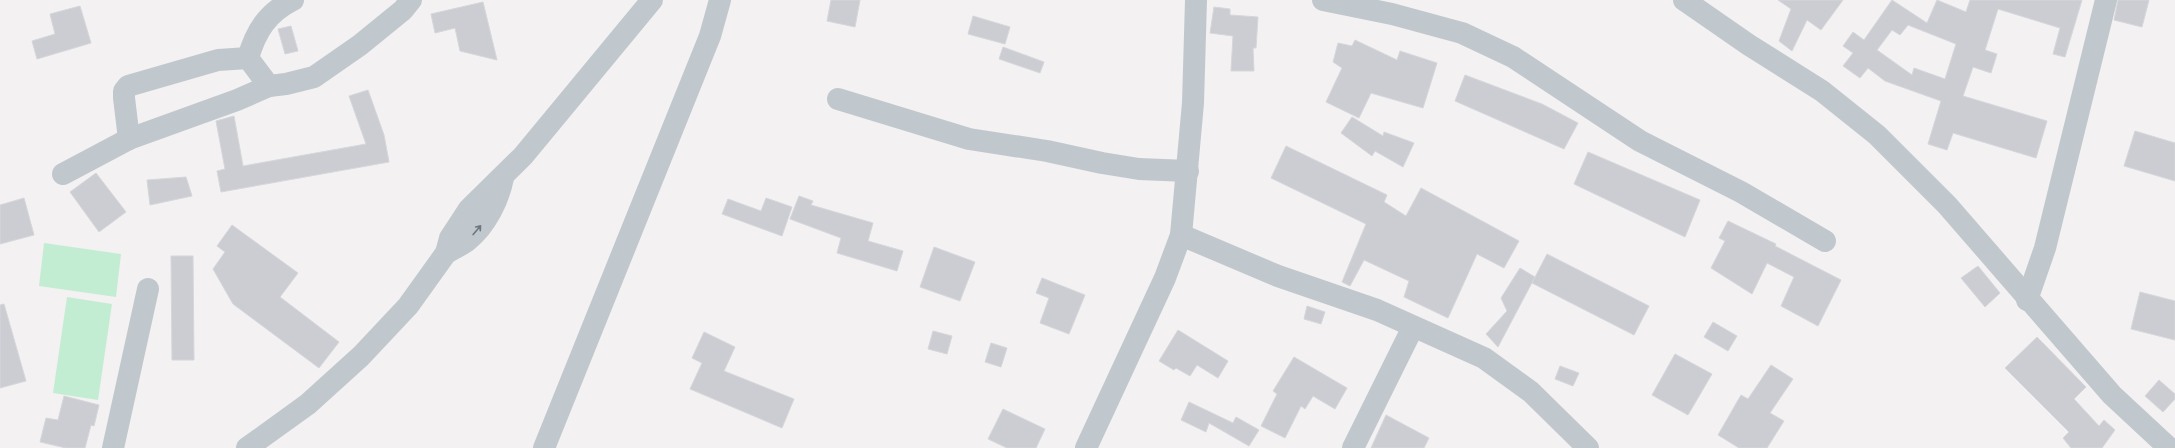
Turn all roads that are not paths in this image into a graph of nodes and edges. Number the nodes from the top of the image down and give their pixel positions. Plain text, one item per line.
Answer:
1 (293, 0) edge
2 (411, 0) edge
3 (652, 0) edge
4 (720, 0) edge
5 (1196, 0) edge
6 (1323, 0) edge
7 (1684, 0) edge
8 (2106, 0) edge
9 (248, 58) junction
10 (269, 86) junction
11 (838, 99) dead end
12 (129, 139) junction
13 (1188, 171) junction
14 (63, 174) dead end
15 (1181, 235) junction
16 (1825, 241) dead end
17 (148, 289) dead end
18 (2027, 300) junction
19 (1413, 327) junction
20 (113, 448) edge
21 (247, 448) edge
22 (544, 448) edge
23 (1086, 448) edge
24 (1354, 448) edge
25 (1588, 448) edge
26 (2168, 448) edge

1 - 9 street
2 - 10 street
3 - 21 street
4 - 22 street
5 - 13 street
6 - 16 street
7 - 18 street
8 - 18 street
9 - 10 street
9 - 12 street
10 - 12 street
11 - 13 street
12 - 14 street
13 - 15 street
15 - 19 street
15 - 23 street
17 - 20 street
18 - 26 street
19 - 24 street
19 - 25 street

